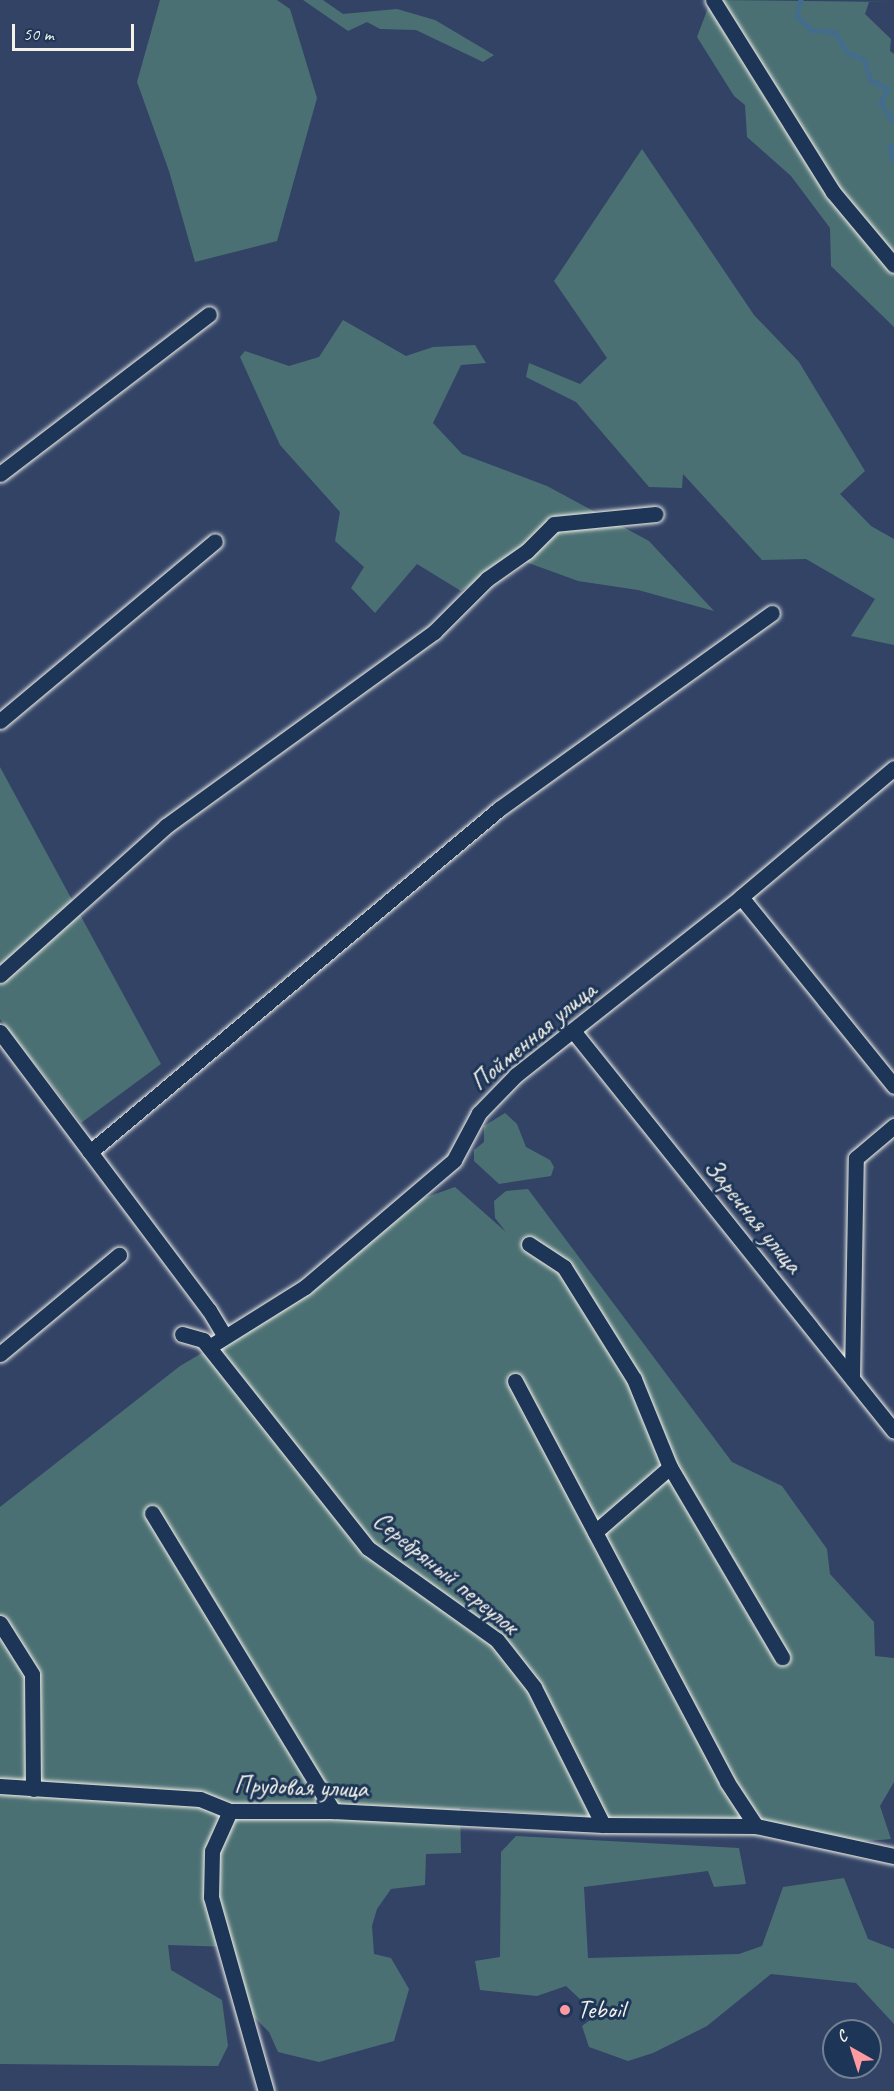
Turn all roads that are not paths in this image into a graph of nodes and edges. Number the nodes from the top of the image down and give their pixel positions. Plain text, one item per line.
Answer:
1 (712, 0) edge
2 (894, 265) edge
3 (209, 314) dead end
4 (0, 474) edge
5 (656, 514) dead end
6 (215, 541) dead end
7 (772, 613) dead end
8 (0, 721) edge
9 (894, 768) edge
10 (741, 897) junction
11 (0, 975) edge
12 (0, 1032) edge
13 (574, 1032) junction
14 (894, 1086) edge
15 (894, 1126) edge
16 (90, 1152) junction
17 (529, 1244) dead end
18 (119, 1255) dead end
19 (182, 1334) dead end
20 (224, 1335) junction
21 (209, 1347) junction
22 (0, 1354) edge
23 (852, 1378) junction
24 (515, 1381) dead end
25 (894, 1431) edge
26 (670, 1467) junction
27 (152, 1513) dead end
28 (595, 1532) junction
29 (0, 1623) edge
30 (782, 1657) dead end
31 (0, 1786) edge
32 (33, 1789) junction
33 (230, 1811) junction
34 (333, 1811) junction
35 (603, 1825) junction
36 (756, 1826) junction
37 (894, 1856) edge
38 (266, 2091) edge

1 - 2 street
3 - 4 street
5 - 11 street
6 - 8 street
7 - 16 street
9 - 10 street, Пойменная улица
10 - 13 street, Пойменная улица
10 - 14 street
12 - 16 street
13 - 20 street, Пойменная улица
13 - 23 street, Заречная улица
15 - 23 street
16 - 20 street
17 - 26 street
18 - 22 street
19 - 21 street
20 - 21 street, Пойменная улица
21 - 35 street, Серебряный переулок
23 - 25 street, Заречная улица
24 - 28 street
26 - 28 street
26 - 30 street
27 - 34 street
28 - 36 street
29 - 32 street
31 - 32 street, Прудовая улица
32 - 33 street, Прудовая улица
33 - 34 street, Прудовая улица
33 - 38 street
34 - 35 street, Прудовая улица
35 - 36 street, Прудовая улица
36 - 37 street, Прудовая улица

